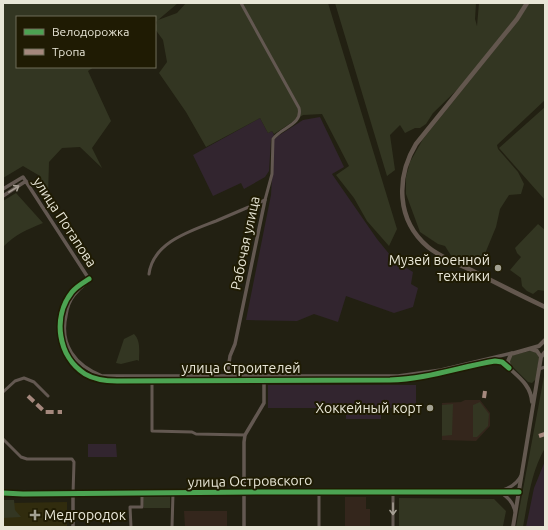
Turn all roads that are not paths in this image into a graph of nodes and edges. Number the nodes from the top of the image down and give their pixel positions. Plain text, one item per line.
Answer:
1 (241, 3) edge
2 (527, 3) edge
3 (26, 182) junction
4 (3, 189) edge
5 (3, 196) edge
6 (265, 200) junction
7 (149, 274) dead end
8 (89, 279) joint
9 (545, 307) edge
10 (545, 340) edge
11 (527, 349) junction
12 (515, 352) junction
13 (545, 352) edge
14 (543, 358) edge
15 (545, 367) edge
16 (509, 368) junction
17 (539, 369) junction
18 (227, 378) junction
19 (264, 378) junction
20 (152, 379) junction
21 (537, 383) junction
22 (526, 384) junction
23 (3, 392) edge
24 (48, 396) dead end
25 (532, 411) junction
26 (245, 435) junction
27 (3, 439) edge
28 (522, 474) junction
29 (318, 492) junction
30 (393, 492) junction
31 (498, 492) junction
32 (519, 492) junction
33 (3, 493) edge
34 (142, 493) junction
35 (244, 493) junction
36 (73, 494) junction
37 (173, 494) junction
38 (515, 515) junction
39 (73, 527) edge
40 (131, 527) edge
41 (172, 527) edge
42 (244, 527) edge
43 (318, 527) edge
44 (393, 527) edge
45 (513, 527) edge

1 - 6 street, Рабочая улица
2 - 9 main road
3 - 4 street, улица Потапова
5 -> 3 street
3 - 8 street, улица Потапова
6 - 7 street
6 - 18 street, Рабочая улица
8 - 20 street, улица Строителей
10 - 11 main road
11 - 12 main road
11 - 14 main road
12 - 16 main road
12 - 19 street, улица Строителей
13 - 14 main road
14 - 17 main road
15 - 17 street
16 - 19 street, улица Строителей
16 - 22 main road
17 - 21 main road
18 - 19 street, улица Строителей
18 - 20 street, улица Строителей
19 - 26 street
20 - 26 street
21 - 22 main road
21 - 25 main road
22 - 25 main road
23 - 24 street
25 - 28 main road
26 - 35 street
27 - 36 street
28 - 31 street
28 - 32 main road
29 - 30 street, улица Островского
29 - 35 street, улица Островского
29 - 43 street
30 - 31 street, улица Островского
30 -> 44 street
31 - 32 street, улица Островского
31 - 38 street
32 - 38 main road
33 - 36 street, улица Островского
34 - 36 street, улица Островского
34 - 37 street, улица Островского
34 - 40 street
35 - 37 street, улица Островского
35 - 42 street
36 - 39 street
37 - 41 street
38 - 45 main road

